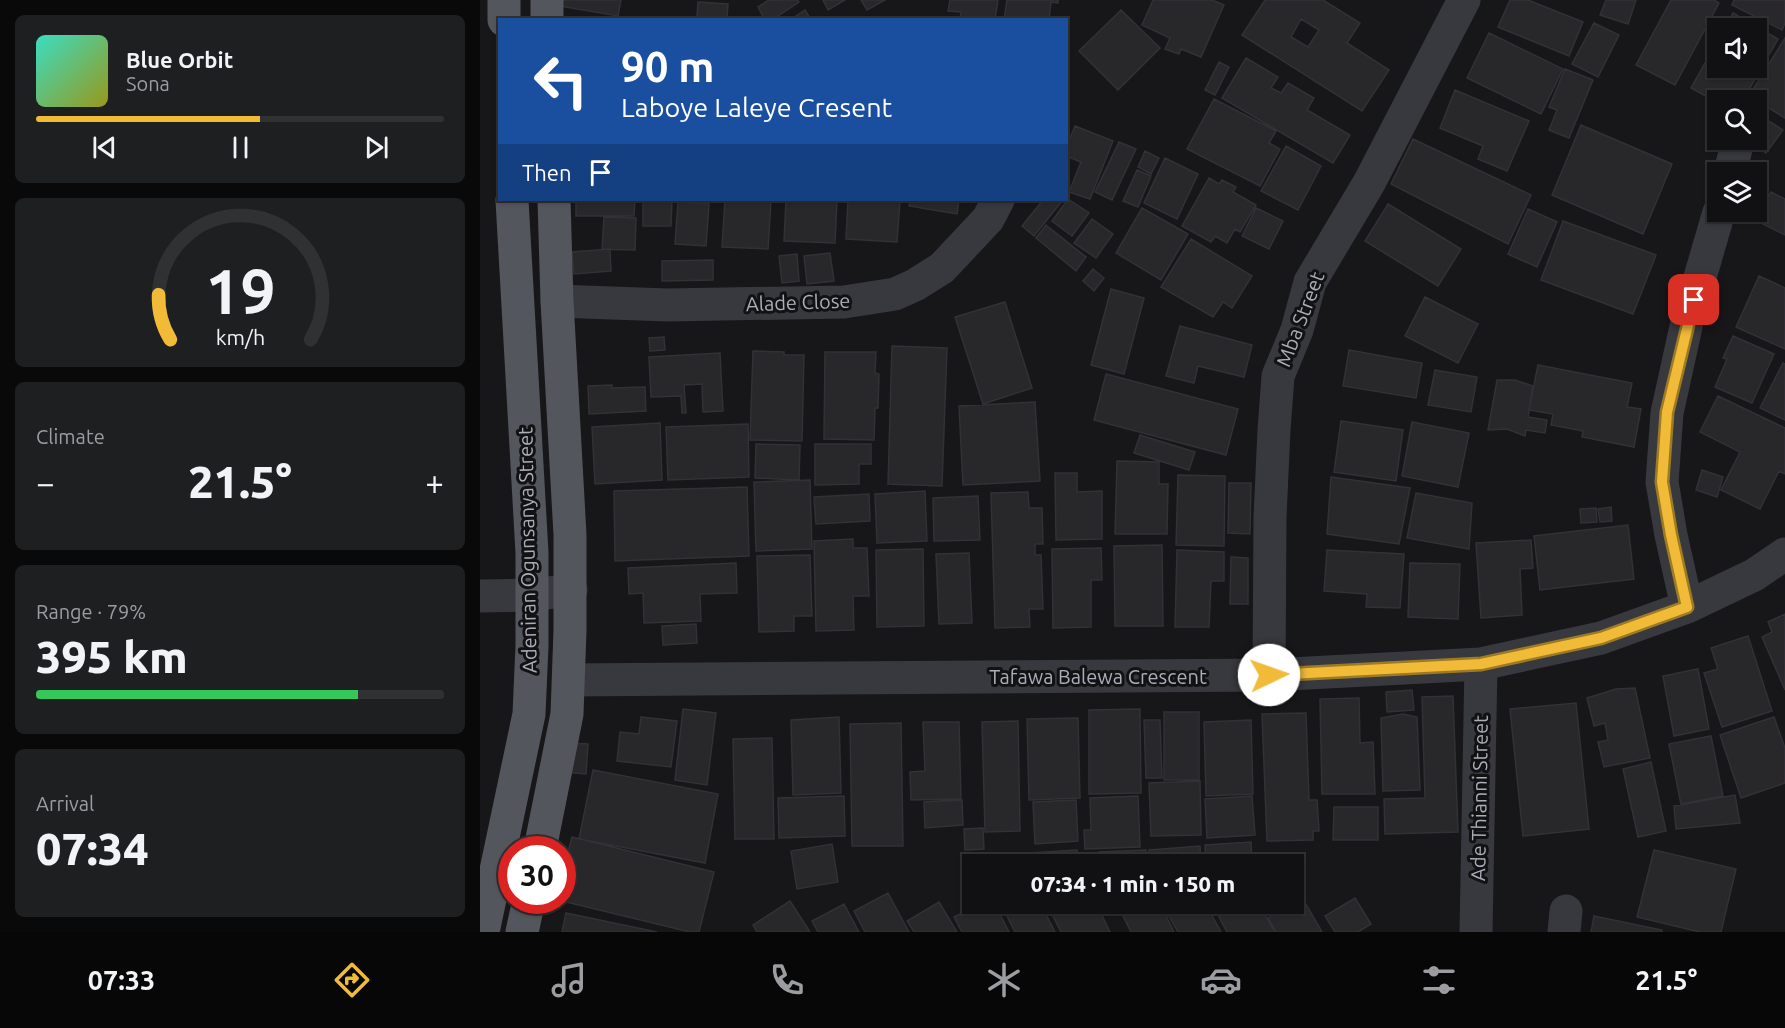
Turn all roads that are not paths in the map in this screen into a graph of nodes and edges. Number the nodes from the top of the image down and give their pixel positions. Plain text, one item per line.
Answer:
1 (504, 0) edge
2 (547, 0) edge
3 (1464, 0) edge
4 (504, 18) edge
5 (547, 18) edge
6 (512, 201) edge
7 (554, 201) edge
8 (997, 201) edge
9 (1716, 222) edge
10 (557, 301) junction
11 (1785, 554) edge
12 (571, 590) junction
13 (532, 595) junction
14 (480, 596) edge
15 (1687, 607) junction
16 (1481, 664) junction
17 (1269, 675) junction
18 (569, 680) junction
19 (501, 836) edge
20 (543, 836) edge
21 (498, 849) edge
22 (526, 914) edge
23 (483, 932) edge
24 (522, 932) edge
25 (1476, 932) edge

1 - 4 main road
2 - 5 main road
3 - 17 street, Mba Street
6 - 13 main road, Adeniran Ogunsanya Street
7 - 10 main road, Adeniran Ogunsanya Street
8 - 10 street, Alade Close
9 - 15 street
10 - 12 main road, Adeniran Ogunsanya Street
11 - 15 street, Tafawa Balewa Crescent
12 - 13 street
12 - 18 main road, Adeniran Ogunsanya Street
13 - 14 street
13 - 19 main road, Adeniran Ogunsanya Street
15 - 16 street, Tafawa Balewa Crescent
16 - 17 street, Tafawa Balewa Crescent
16 - 25 street, Ade Thianni Street
17 - 18 street, Tafawa Balewa Crescent
18 - 20 main road, Adeniran Ogunsanya Street
21 - 23 main road, Adeniran Ogunsanya Street
22 - 24 main road

